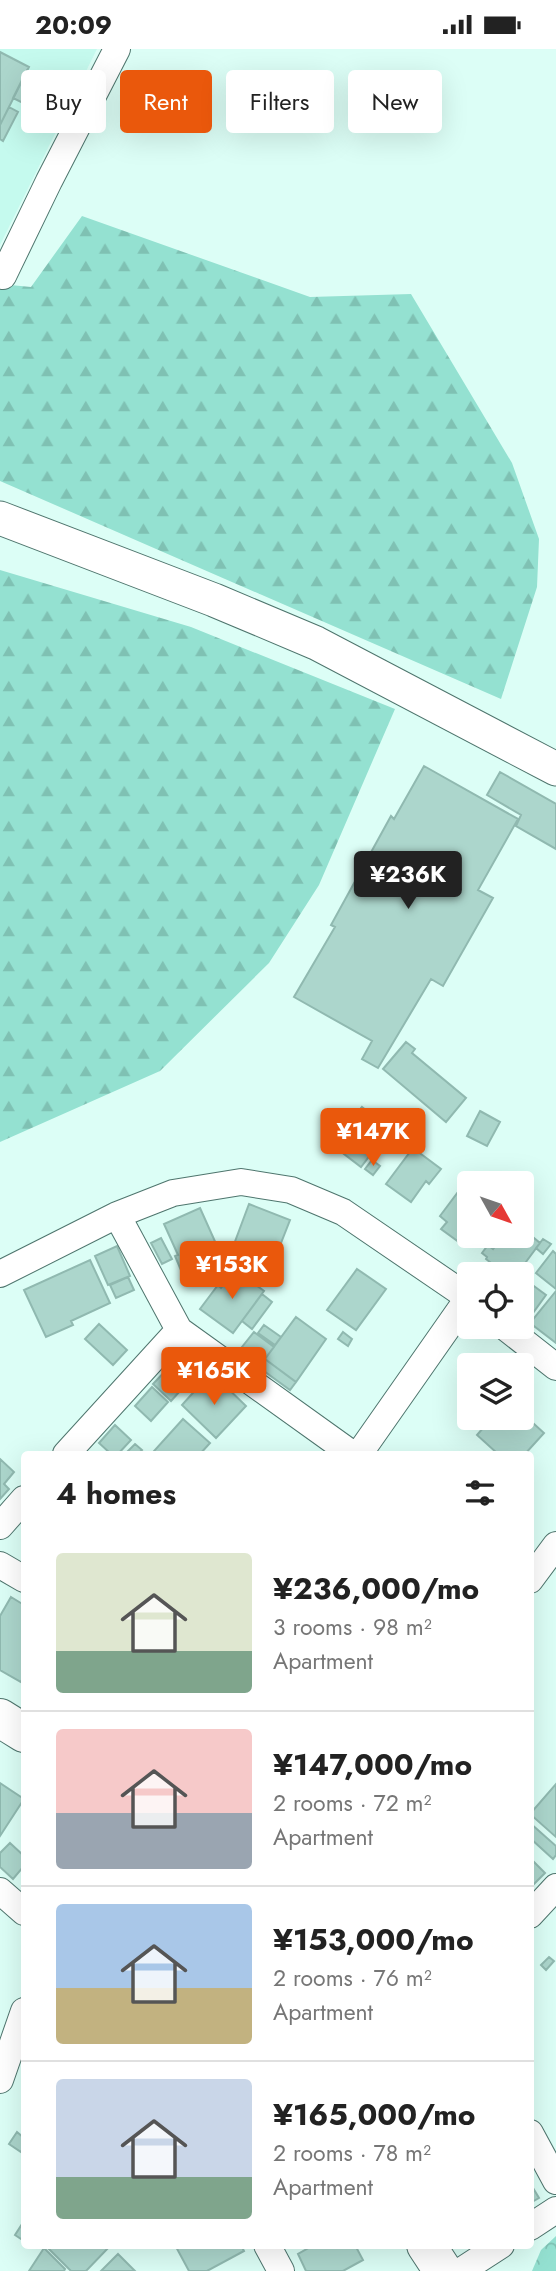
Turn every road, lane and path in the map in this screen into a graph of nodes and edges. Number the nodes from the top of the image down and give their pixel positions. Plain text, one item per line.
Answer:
1 (117, 49) edge
2 (0, 275) edge
3 (0, 518) edge
4 (556, 769) edge
5 (117, 1215) junction
6 (0, 1274) edge
7 (457, 1289) edge
8 (457, 1314) edge
9 (179, 1330) junction
10 (520, 1339) edge
11 (556, 1367) edge
12 (69, 1451) edge
13 (348, 1451) edge
14 (361, 1451) edge
15 (21, 1502) edge
16 (0, 1526) edge
17 (556, 1545) edge
18 (0, 1565) edge
19 (534, 1575) edge
20 (21, 1578) edge
21 (0, 1719) edge
22 (21, 1731) edge
23 (556, 1887) edge
24 (0, 1891) edge
25 (21, 1909) edge
26 (534, 1911) edge
27 (21, 2020) edge
28 (0, 2080) edge
29 (534, 2140) edge
30 (556, 2181) edge
31 (556, 2210) edge
32 (534, 2224) edge
33 (269, 2249) edge
34 (429, 2249) edge
35 (495, 2249) edge
36 (281, 2271) edge
37 (443, 2271) edge
38 (461, 2271) edge

1 - 2 street
3 - 4 street
5 - 6 street
5 - 7 street
5 - 9 street
8 - 14 street
9 - 12 street
9 - 13 street
10 - 11 street
15 - 16 street
17 - 19 street
18 - 20 street
21 - 22 main road
23 - 26 street
24 - 25 street
27 - 28 street
29 - 30 street
31 - 32 street
33 - 36 street
34 - 37 main road
35 - 38 street

